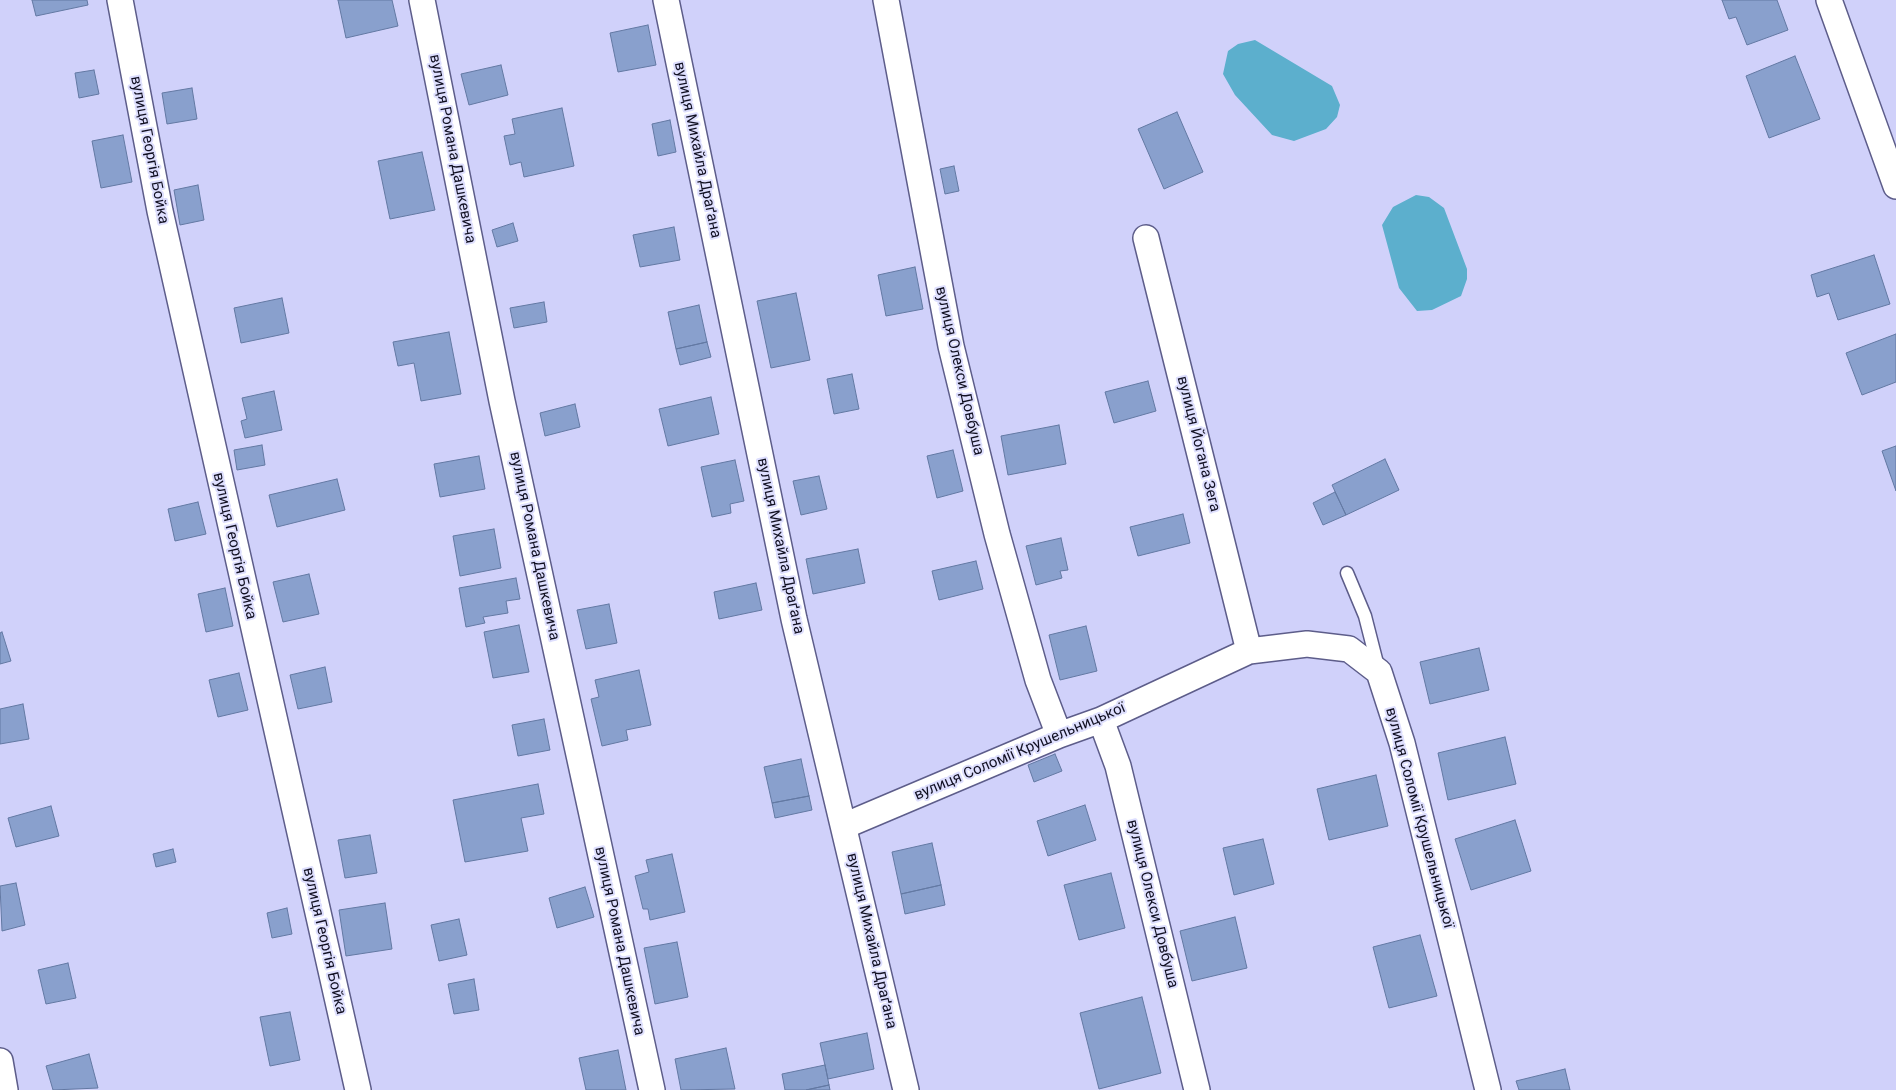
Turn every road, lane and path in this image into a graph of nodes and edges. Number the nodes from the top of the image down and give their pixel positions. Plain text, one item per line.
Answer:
1 (120, 0) edge
2 (422, 0) edge
3 (666, 0) edge
4 (886, 0) edge
5 (1829, 0) edge
6 (1896, 186) edge
7 (1146, 238) dead end
8 (1347, 573) dead end
9 (1249, 651) junction
10 (1379, 672) junction
11 (1101, 720) junction
12 (1059, 735) junction
13 (844, 826) junction
14 (0, 1061) edge
15 (4, 1090) edge
16 (358, 1090) edge
17 (652, 1090) edge
18 (906, 1090) edge
19 (1196, 1090) edge
20 (1488, 1090) edge

1 - 16 street, вулиця Георгія Бойка
2 - 17 street, вулиця Романа Дашкевича
3 - 13 street, вулиця Михайла Драґана
4 - 12 street, вулиця Олекси Довбуша
5 - 6 street
7 - 9 street, вулиця Йогана Зега
8 - 10 lane
9 - 10 street, вулиця Соломії Крушельницької
9 - 11 street, вулиця Соломії Крушельницької
10 - 20 street, вулиця Соломії Крушельницької
11 - 12 street, вулиця Соломії Крушельницької
11 - 19 street, вулиця Олекси Довбуша
12 - 13 street, вулиця Соломії Крушельницької
13 - 18 street, вулиця Михайла Драґана
14 - 15 street

